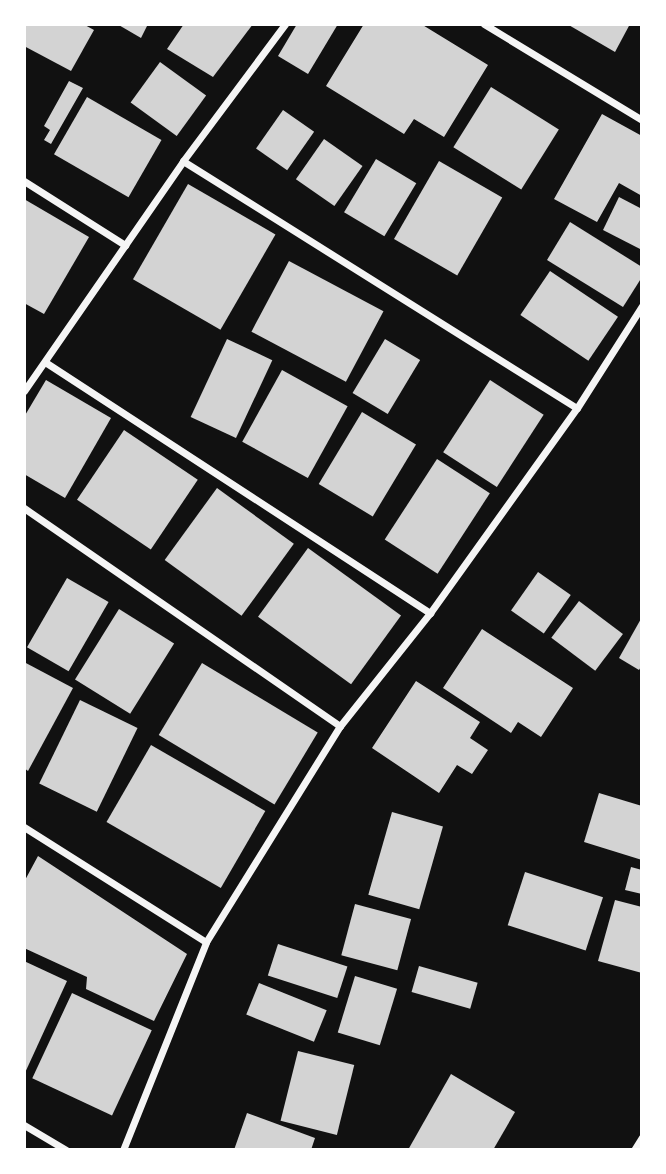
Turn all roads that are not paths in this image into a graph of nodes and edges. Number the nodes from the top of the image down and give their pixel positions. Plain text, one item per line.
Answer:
1 (285, 24) edge
2 (484, 24) edge
3 (642, 120) edge
4 (183, 161) junction
5 (24, 181) edge
6 (125, 245) junction
7 (642, 306) edge
8 (45, 362) junction
9 (24, 391) edge
10 (577, 408) junction
11 (24, 508) edge
12 (430, 613) junction
13 (340, 726) junction
14 (24, 827) edge
15 (206, 942) junction
16 (24, 1125) edge
17 (642, 1137) edge
18 (66, 1150) edge
19 (123, 1150) edge
20 (634, 1150) edge

1 - 4 street
2 - 3 street
4 - 6 street
4 - 10 street
5 - 6 street
6 - 8 street
7 - 10 street
8 - 9 street
8 - 12 street
10 - 12 street
11 - 13 street
12 - 13 street
13 - 15 street
14 - 15 street
15 - 19 street
16 - 18 street
17 - 20 street

